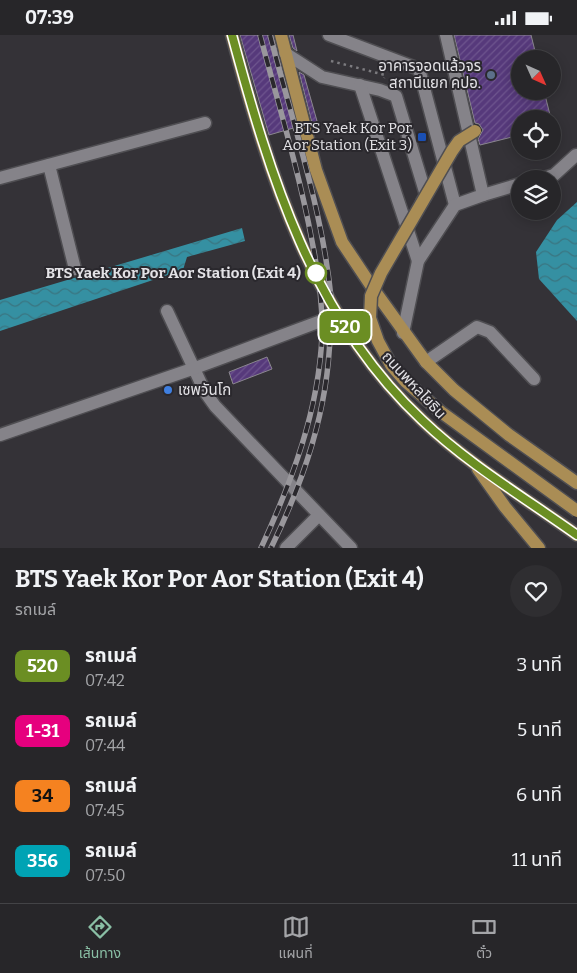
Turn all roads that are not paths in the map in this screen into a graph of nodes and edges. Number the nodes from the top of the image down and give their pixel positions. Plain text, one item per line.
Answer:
1 (232, 35) edge
2 (281, 35) edge
3 (329, 35) edge
4 (446, 35) edge
5 (285, 53) junction
6 (360, 85) junction
7 (205, 123) dead end
8 (475, 131) dead end
9 (576, 155) edge
10 (49, 165) junction
11 (560, 170) edge
12 (0, 178) edge
13 (511, 187) edge
14 (483, 195) junction
15 (455, 205) junction
16 (405, 226) junction
17 (418, 261) junction
18 (75, 269) dead end
19 (167, 311) dead end
20 (337, 315) junction
21 (403, 333) junction
22 (426, 362) junction
23 (195, 368) junction
24 (534, 379) dead end
25 (0, 435) edge
26 (472, 460) junction
27 (577, 483) edge
28 (577, 511) edge
29 (319, 515) junction
30 (577, 535) edge
31 (286, 548) edge
32 (351, 548) edge
33 (539, 548) edge

1 - 20 main road, ถนนพหลโยธิน
2 - 5 main road, ถนนพหลโยธิน
3 - 15 street
4 - 14 street
5 - 6 street
5 - 21 main road, ถนนพหลโยธิน
6 - 16 street
6 - 16 street
7 - 10 street
8 - 28 main road, bridge
9 - 11 street
10 - 12 street
10 - 18 street
13 - 14 street
14 - 15 street
15 - 17 street
16 - 17 street
17 - 21 street
19 - 23 street
20 - 23 street
20 - 26 main road, ถนนพหลโยธิน
21 - 22 main road, ถนนพหลโยธิน
22 - 24 street
22 - 27 main road, ถนนพหลโยธิน
23 - 25 street
23 - 29 street
26 - 30 main road, ถนนพหลโยธิน
26 - 33 main road
29 - 31 street
29 - 32 street

